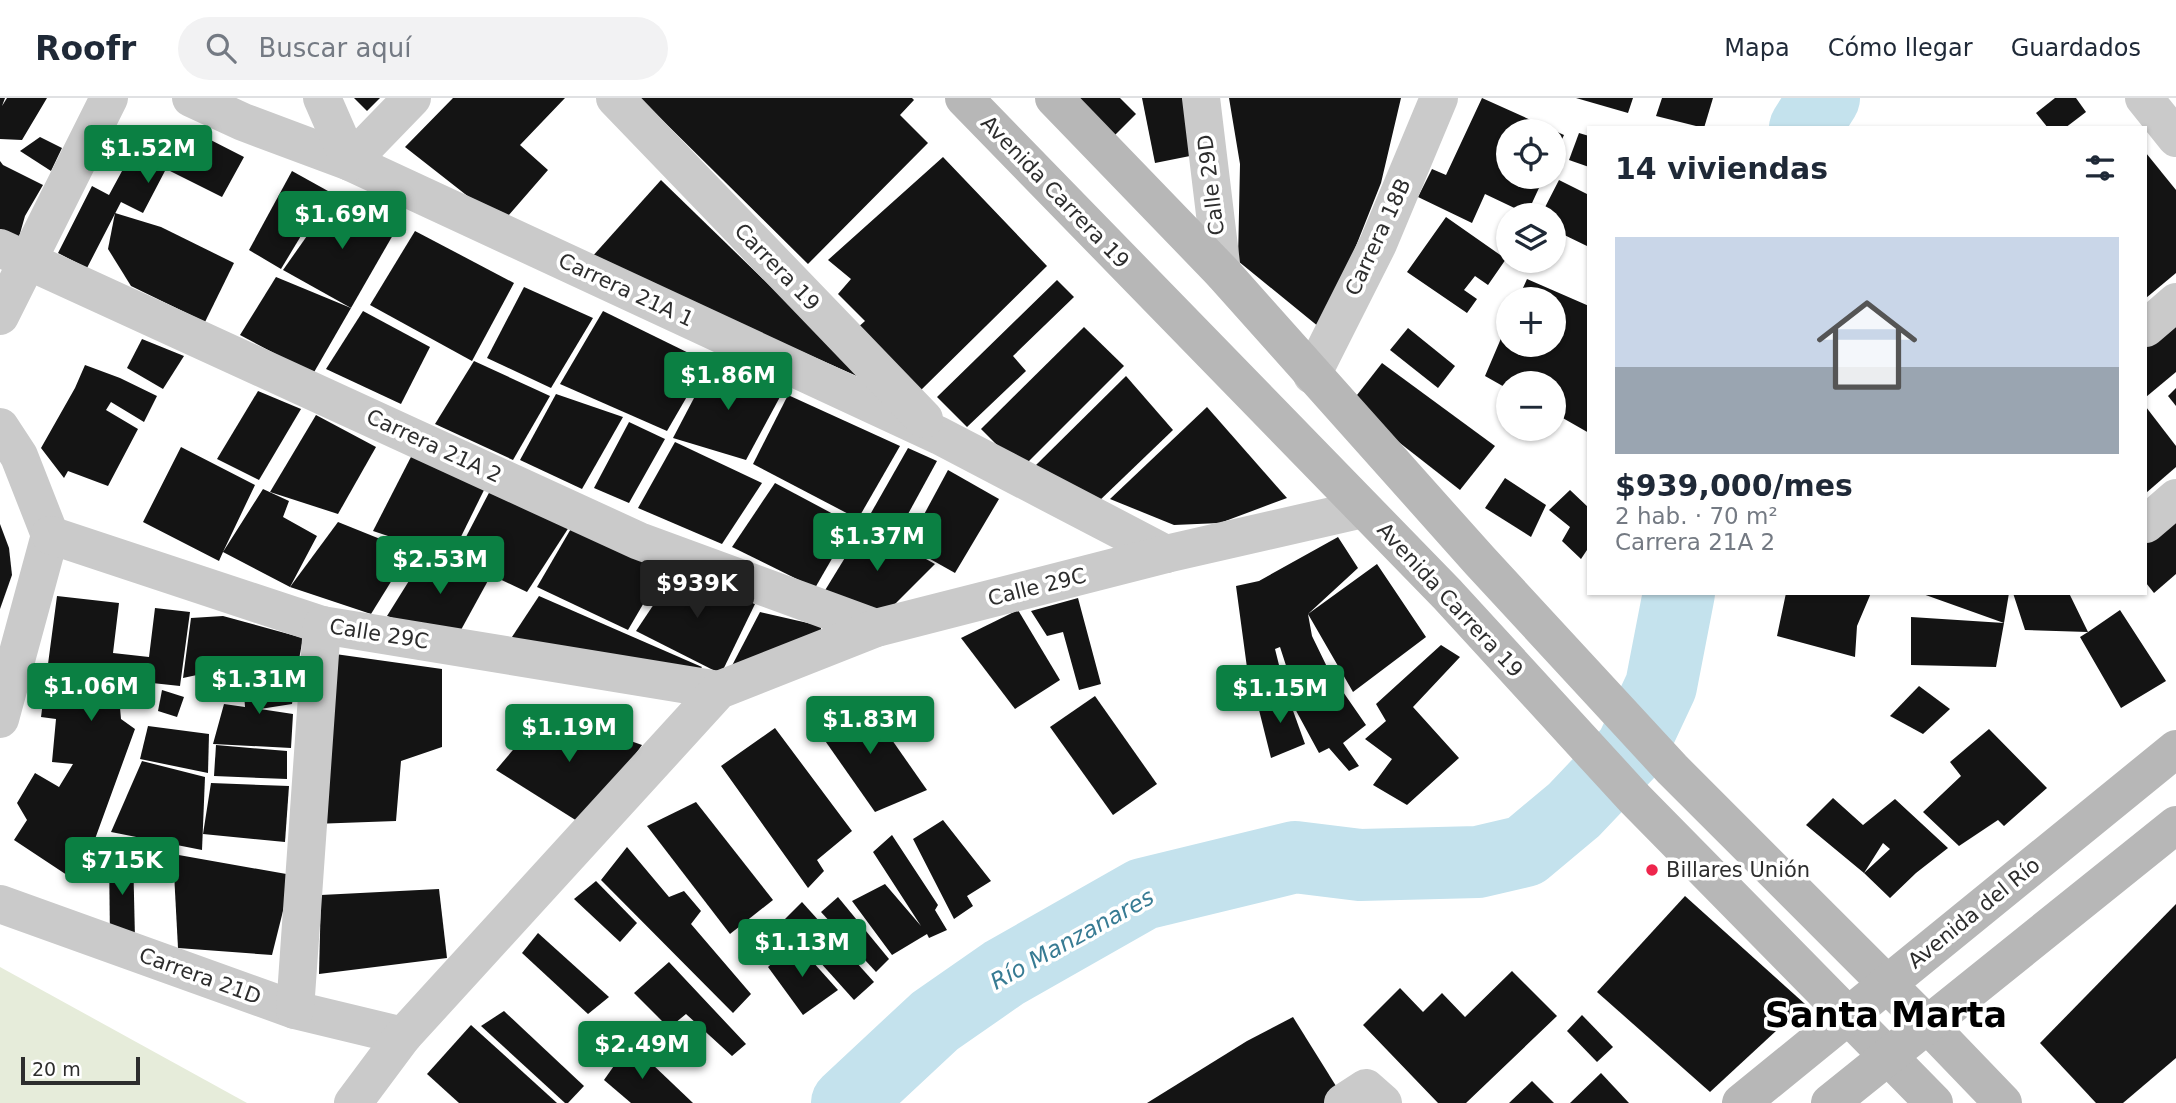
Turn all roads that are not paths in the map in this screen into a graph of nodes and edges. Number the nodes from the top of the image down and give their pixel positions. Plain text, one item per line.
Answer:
1 (109, 98) edge
2 (191, 98) edge
3 (323, 98) edge
4 (412, 98) edge
5 (615, 98) edge
6 (964, 98) edge
7 (1054, 98) edge
8 (1201, 98) edge
9 (1439, 98) edge
10 (350, 162) junction
11 (14, 254) edge
12 (1222, 272) junction
13 (2176, 302) edge
14 (0, 316) edge
15 (2147, 327) edge
16 (1312, 375) junction
17 (0, 426) edge
18 (940, 436) junction
19 (2176, 498) edge
20 (1363, 509) junction
21 (2147, 523) edge
22 (50, 535) junction
23 (1166, 554) junction
24 (322, 625) junction
25 (876, 628) junction
26 (719, 690) junction
27 (0, 719) edge
28 (2176, 749) edge
29 (2176, 825) edge
30 (0, 904) edge
31 (1886, 984) junction
32 (295, 1010) junction
33 (1850, 1016) junction
34 (1929, 1026) junction
35 (403, 1036) junction
36 (1888, 1055) junction
37 (353, 1103) edge
38 (1342, 1103) edge
39 (1382, 1103) edge
40 (1741, 1103) edge
41 (1830, 1103) edge
42 (1934, 1103) edge
43 (2003, 1103) edge

1 - 11 street
2 - 10 street, Carrera 21A 1
3 - 10 street
4 - 10 street
5 - 18 street, Carrera 19
6 - 20 main road, Avenida Carrera 19
7 - 12 main road
8 - 12 street, Calle 29D
9 - 16 street, Carrera 18B
10 - 18 street, Carrera 21A 1
11 - 14 street
11 - 25 street, Carrera 21A 2
12 - 16 main road
13 - 15 street
16 - 31 main road
17 - 22 street
18 - 23 street, Carrera 21A 1
19 - 21 street
20 - 23 street, Calle 29C
20 - 33 main road, Avenida Carrera 19
22 - 24 street, Calle 29C
22 - 27 street
23 - 25 street, Calle 29C
24 - 26 street, Calle 29C
24 - 32 street
25 - 26 street, Calle 29C
26 - 35 street, Calle 29C
28 - 31 main road, Avenida del Río
29 - 34 main road
30 - 32 street, Carrera 21D
31 - 33 main road, Avenida del Río
31 - 34 main road
32 - 35 street, Carrera 21D
33 - 36 main road, Avenida Carrera 19
33 - 40 main road, Avenida del Río
34 - 36 main road
34 - 43 main road
35 - 37 street, Calle 29C
36 - 41 main road
36 - 42 main road, Avenida Carrera 19
38 - 39 street

